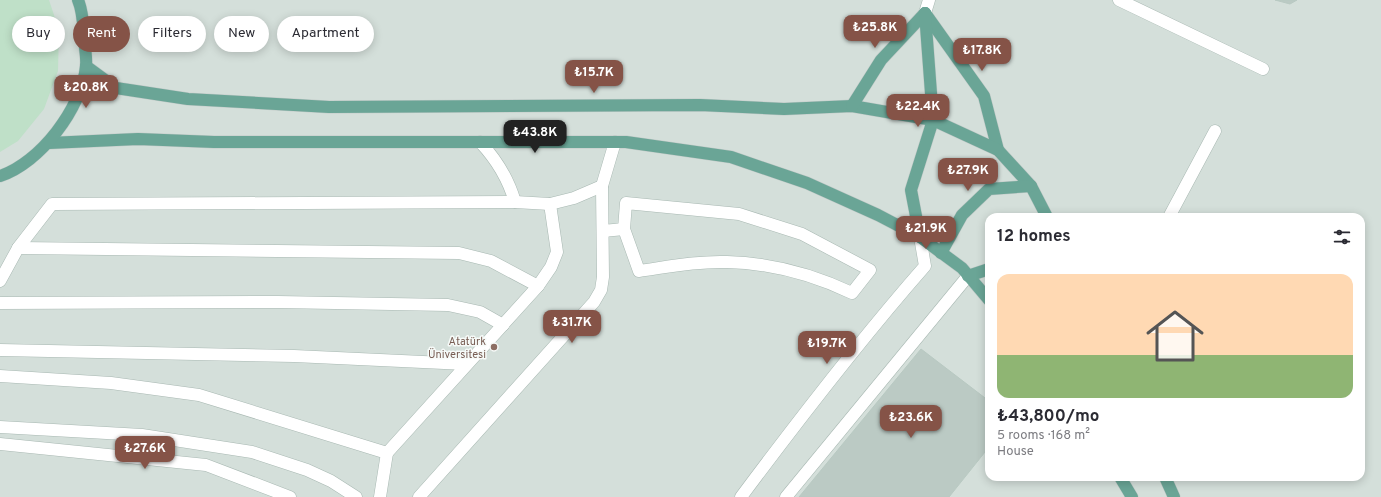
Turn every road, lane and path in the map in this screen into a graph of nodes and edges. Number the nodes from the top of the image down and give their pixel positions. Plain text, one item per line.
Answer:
1 (78, 0) edge
2 (930, 0) edge
3 (1118, 0) edge
4 (925, 13) junction
5 (86, 66) junction
6 (1263, 69) dead end
7 (852, 106) junction
8 (933, 120) junction
9 (1215, 132) dead end
10 (480, 142) junction
11 (615, 142) junction
12 (48, 143) junction
13 (998, 150) junction
14 (0, 176) edge
15 (602, 186) junction
16 (1031, 186) junction
17 (515, 202) junction
18 (550, 204) junction
19 (1044, 213) edge
20 (1171, 213) edge
21 (624, 229) junction
22 (603, 231) junction
23 (920, 236) junction
24 (18, 248) junction
25 (941, 253) junction
26 (925, 266) junction
27 (985, 270) edge
28 (968, 276) junction
29 (0, 281) edge
30 (538, 286) junction
31 (985, 295) edge
32 (0, 303) edge
33 (503, 325) junction
34 (0, 350) edge
35 (466, 364) junction
36 (0, 376) edge
37 (0, 427) edge
38 (0, 444) edge
39 (387, 453) junction
40 (1122, 481) edge
41 (1167, 481) edge
42 (290, 497) edge
43 (356, 497) edge
44 (380, 497) edge
45 (420, 497) edge
46 (741, 497) edge
47 (786, 497) edge
48 (1132, 497) edge
49 (1174, 497) edge

1 - 5 main road
2 - 4 street
3 - 6 street
4 - 7 main road
4 - 8 main road
4 - 13 main road
5 - 7 main road
5 - 12 main road
7 - 8 main road
8 - 13 main road
8 - 23 main road
9 - 20 street
10 - 11 main road
10 - 12 main road
10 - 17 street
11 - 15 street
11 - 23 main road
12 - 14 main road
13 - 16 main road
15 - 18 street
15 - 22 street
16 - 19 main road
16 - 25 main road
17 - 18 street
17 - 24 street
18 - 30 street
21 - 21 street
21 - 22 street
22 - 45 street
23 - 25 main road
23 - 26 street
24 - 29 street
24 - 30 street
25 - 26 street
25 - 28 main road
26 - 46 street
27 - 28 main road
28 - 31 main road
28 - 47 street
30 - 33 street
32 - 33 street
33 - 35 street
34 - 35 street
35 - 39 street
36 - 39 street
37 - 43 street
38 - 42 street
39 - 44 street
40 - 48 main road
41 - 49 main road

